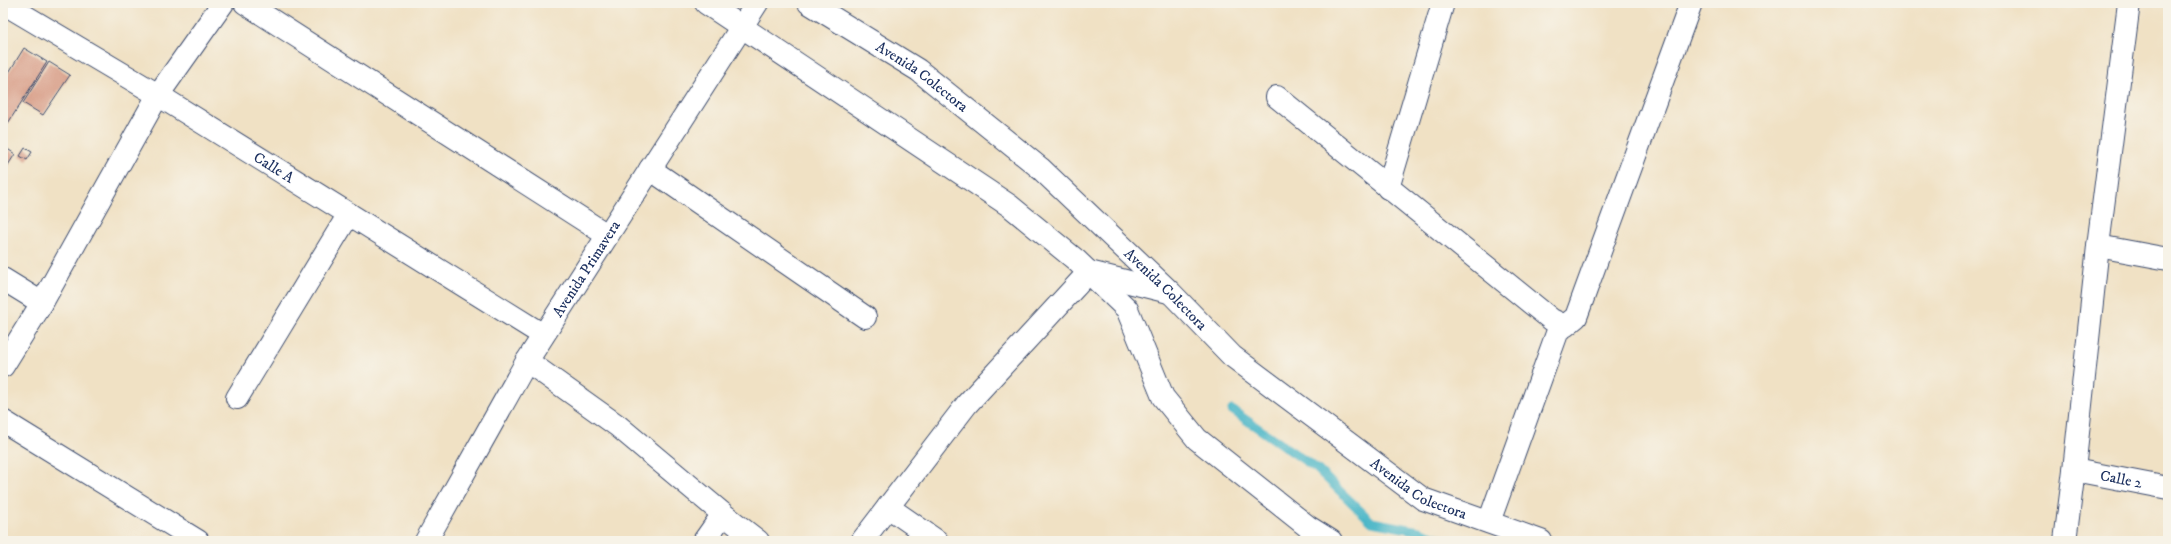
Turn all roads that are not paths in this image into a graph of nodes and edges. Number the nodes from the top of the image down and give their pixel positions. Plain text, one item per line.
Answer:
1 (3, 3) edge
2 (223, 3) edge
3 (245, 3) edge
4 (706, 3) edge
5 (757, 3) edge
6 (809, 3) edge
7 (1443, 3) edge
8 (1691, 3) edge
9 (2129, 3) edge
10 (742, 26) junction
11 (158, 95) junction
12 (1277, 97) dead end
13 (650, 169) junction
14 (1388, 188) junction
15 (349, 214) junction
16 (607, 235) junction
17 (2098, 246) junction
18 (2168, 259) edge
19 (1089, 272) junction
20 (3, 279) edge
21 (1171, 293) junction
22 (42, 303) junction
23 (865, 316) dead end
24 (1560, 325) junction
25 (543, 336) junction
26 (527, 361) junction
27 (3, 366) edge
28 (237, 398) dead end
29 (3, 421) edge
30 (2074, 470) junction
31 (2168, 488) edge
32 (888, 507) junction
33 (723, 514) junction
34 (1489, 522) junction
35 (198, 541) edge
36 (426, 541) edge
37 (704, 541) edge
38 (758, 541) edge
39 (862, 541) edge
40 (937, 541) edge
41 (1331, 541) edge
42 (1541, 541) edge
43 (2064, 541) edge

1 - 11 street, Calle A
2 - 11 street
3 - 16 street
4 - 10 street
5 - 10 street, Avenida Primavera
6 - 21 street, Avenida Colectora
7 - 14 street
8 - 24 street
9 - 17 street
10 - 13 street, Avenida Primavera
10 - 19 street
11 - 15 street, Calle A
11 - 22 street
12 - 14 street
13 - 16 street, Avenida Primavera
13 - 23 street
14 - 24 street
15 - 25 street, Calle A
15 - 28 street
16 - 25 street, Avenida Primavera
17 - 18 street
17 - 30 street
19 - 21 street
19 - 32 street
19 - 41 street
20 - 22 street
21 - 34 street, Avenida Colectora
22 - 27 street
24 - 34 street
25 - 26 street, Avenida Primavera
26 - 33 street
26 - 36 street, Avenida Primavera
29 - 35 street
30 - 31 street, Calle 2
30 - 43 street
32 - 39 street
32 - 40 street
33 - 37 street
33 - 38 street
34 - 42 street, Avenida Colectora

